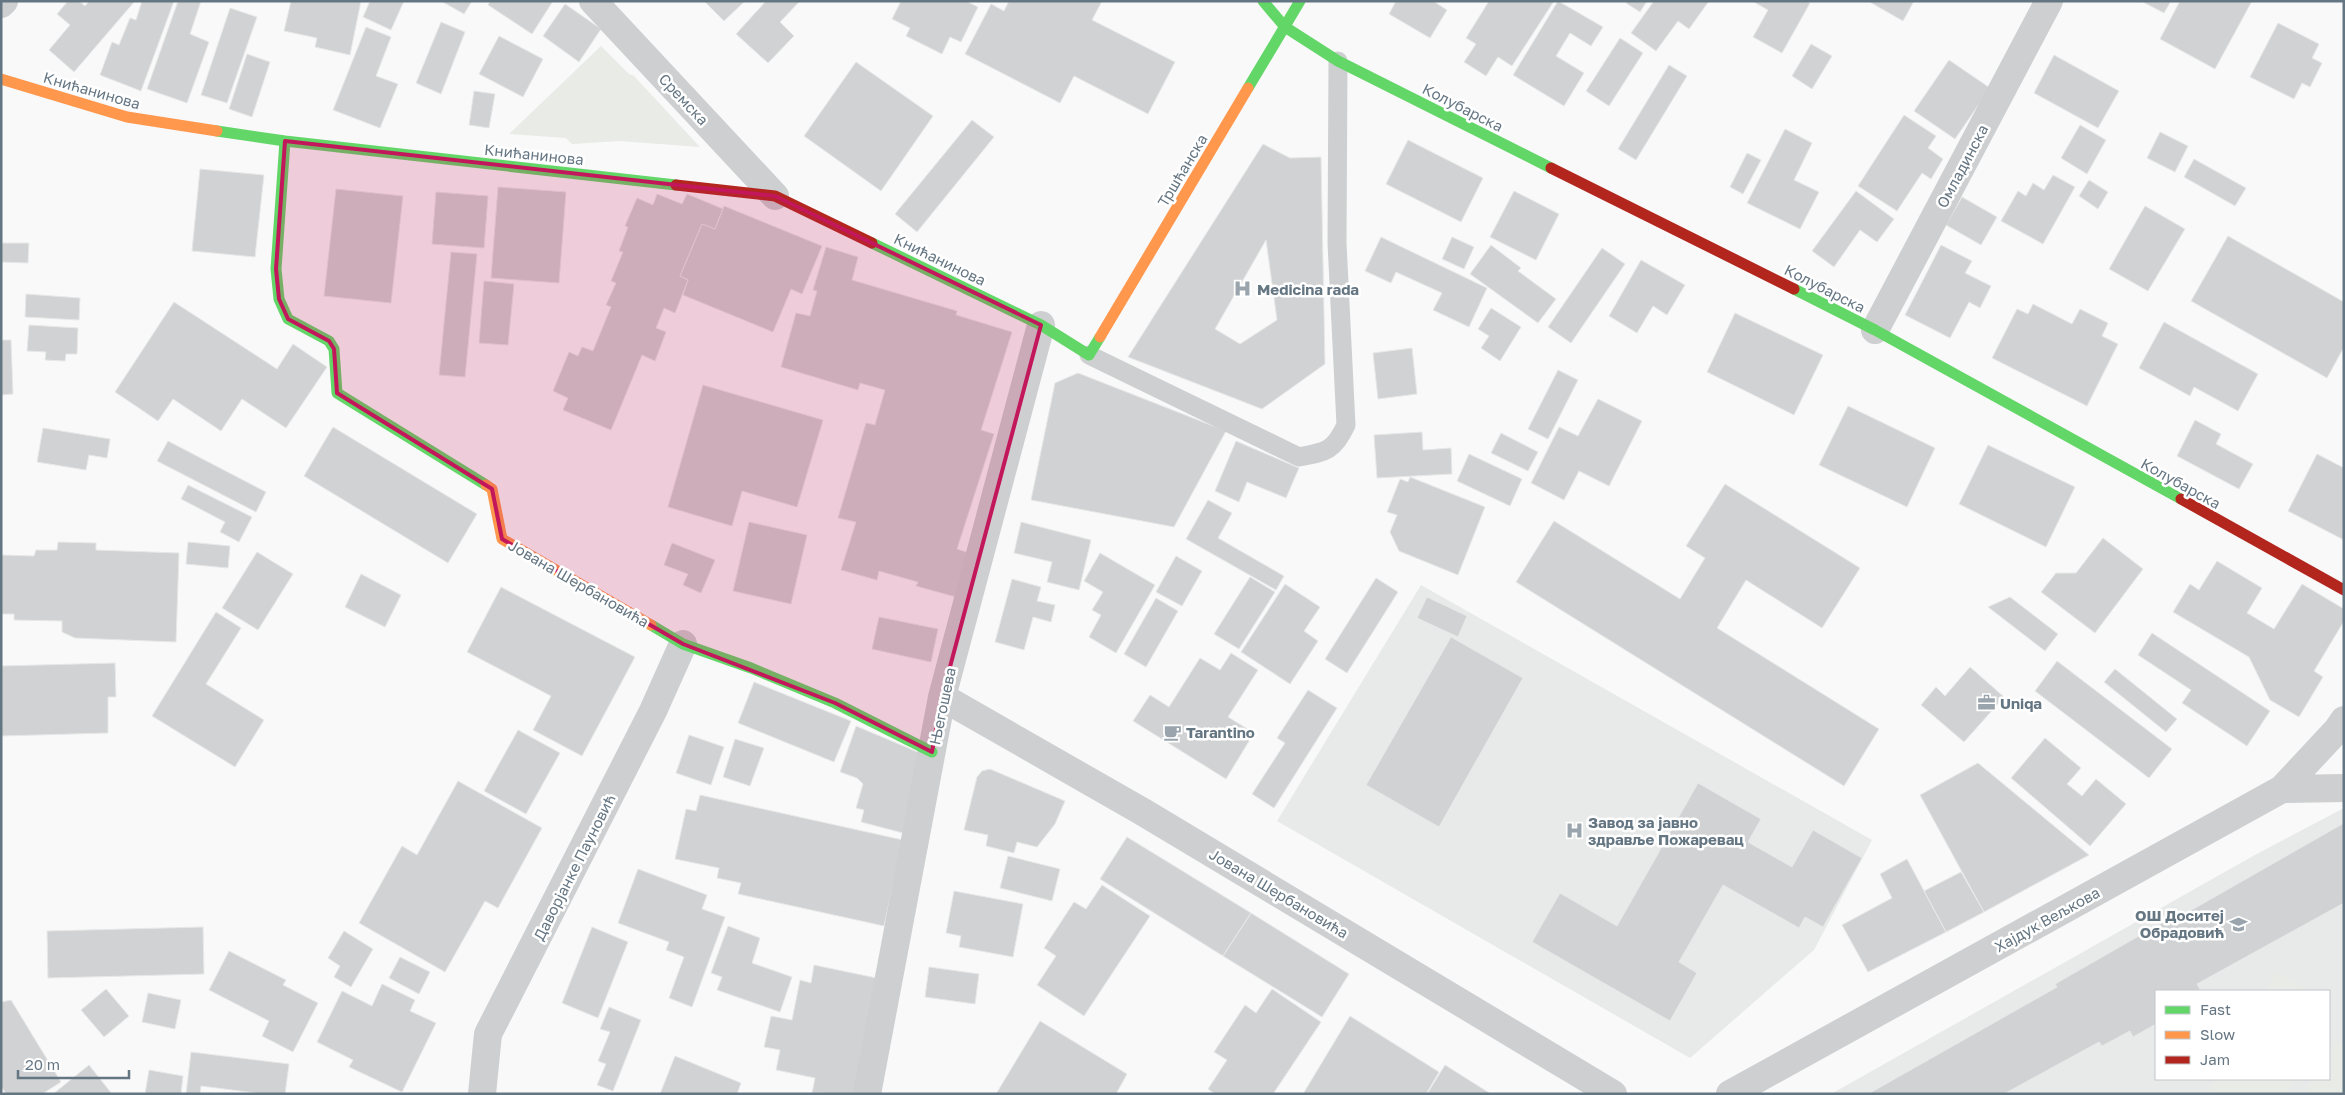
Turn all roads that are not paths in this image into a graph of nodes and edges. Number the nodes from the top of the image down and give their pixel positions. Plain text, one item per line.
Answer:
1 (4, 1) edge
2 (593, 1) edge
3 (1263, 1) edge
4 (1300, 1) edge
5 (2049, 1) edge
6 (1, 4) edge
7 (1285, 28) junction
8 (1338, 61) junction
9 (1, 79) edge
10 (285, 141) junction
11 (775, 196) junction
12 (1041, 325) junction
13 (1875, 330) junction
14 (1089, 355) junction
15 (2344, 590) edge
16 (683, 644) junction
17 (942, 697) junction
18 (2344, 720) edge
19 (932, 752) junction
20 (2344, 788) edge
21 (2282, 789) junction
22 (482, 1094) edge
23 (867, 1094) edge
24 (1613, 1094) edge
25 (1730, 1094) edge

1 - 6 street
2 - 11 street, Сремска
3 - 7 street, Колубарска
4 - 7 street, Тршћанска
5 - 13 street, Омладинска
7 - 8 street, Колубарска
7 - 14 street, Тршћанска
8 - 13 street, Колубарска
8 - 14 lane
9 - 10 street, Книћанинова
10 - 11 street, Книћанинова
10 - 16 street, Јована Шербановића
11 - 12 street, Книћанинова
12 - 14 street, Книћанинова
12 - 17 street, Његошева
13 - 15 street, Колубарска
16 - 19 street, Јована Шербановића
16 - 22 street, Даворјанке Пауновић
17 - 19 street, Његошева
17 - 24 street, Јована Шербановића
18 - 21 street, Хајдук Вељкова
19 - 23 street, Његошева
20 - 21 street
21 - 25 street, Хајдук Вељкова

